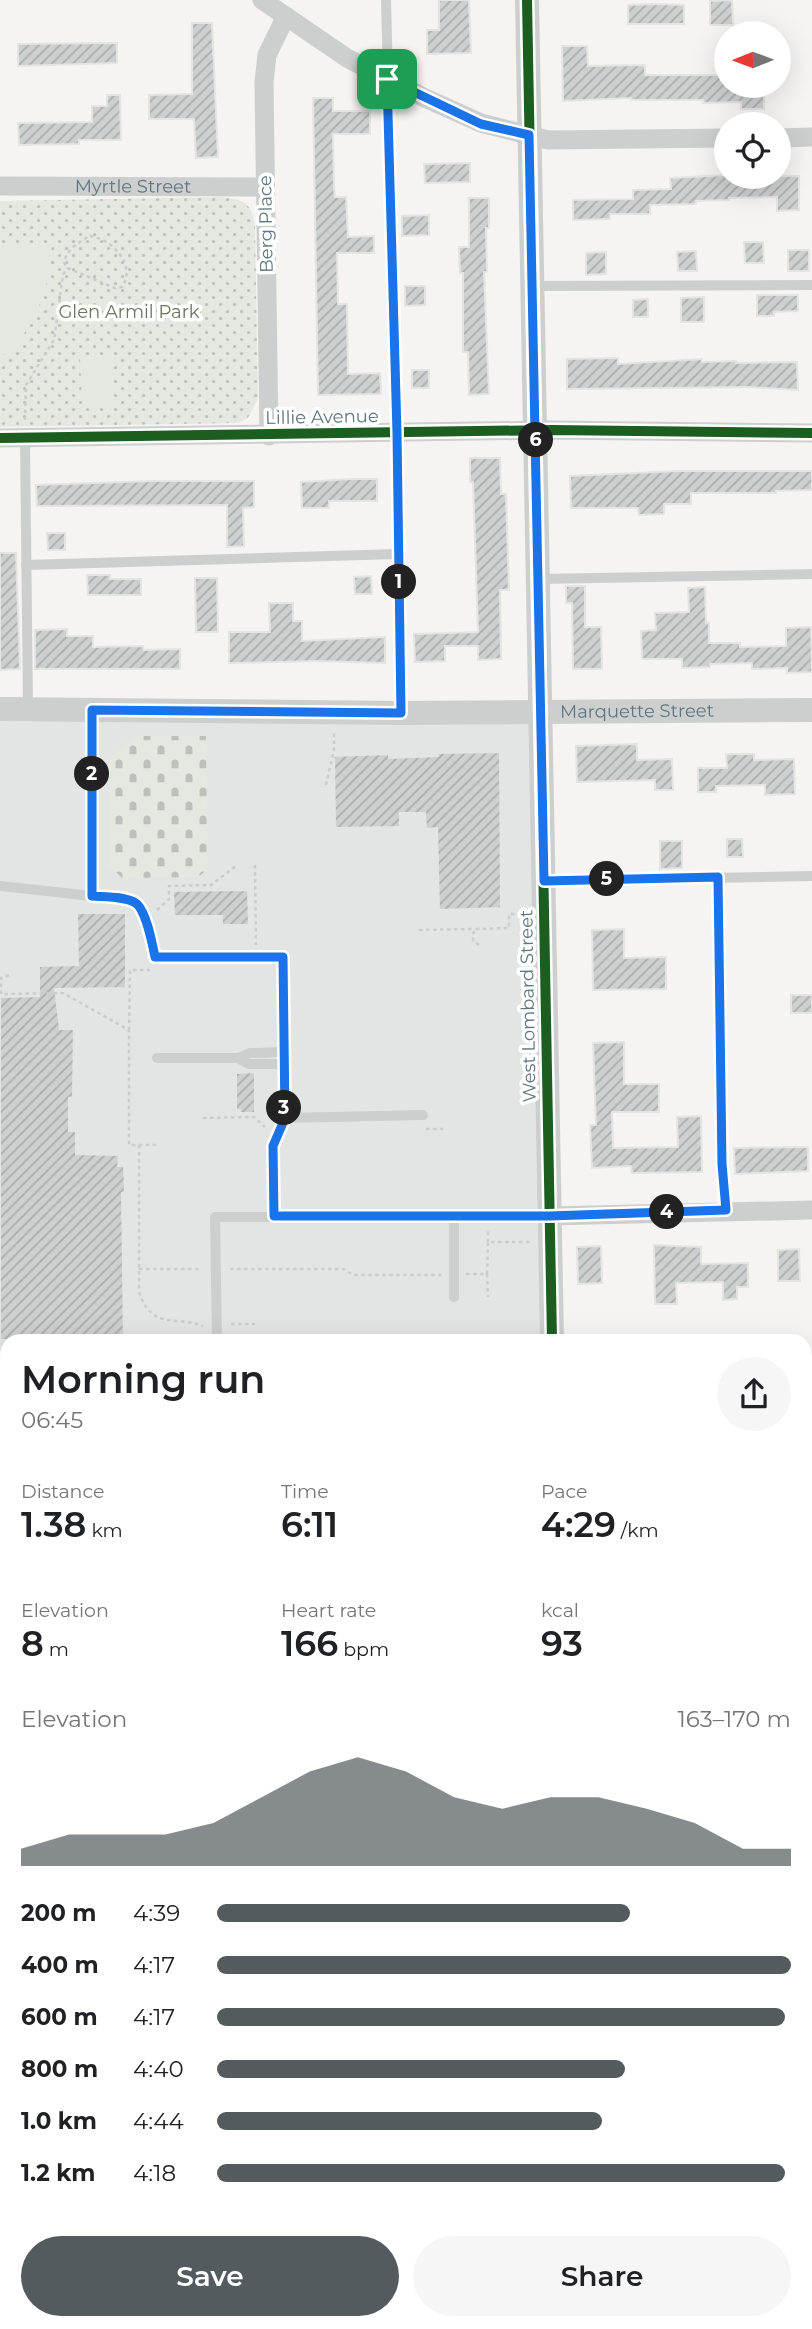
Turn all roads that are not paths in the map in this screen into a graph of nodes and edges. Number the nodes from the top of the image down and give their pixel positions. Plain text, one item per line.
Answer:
1 (262, 0) edge
2 (386, 0) edge
3 (527, 0) edge
4 (286, 16) junction
5 (387, 79) junction
6 (529, 135) junction
7 (812, 137) edge
8 (714, 138) edge
9 (791, 138) edge
10 (0, 186) edge
11 (265, 187) junction
12 (812, 285) edge
13 (532, 286) junction
14 (536, 432) junction
15 (397, 433) junction
16 (812, 433) edge
17 (269, 436) junction
18 (25, 437) junction
19 (0, 438) edge
20 (398, 554) junction
21 (26, 565) junction
22 (812, 574) edge
23 (540, 579) junction
24 (0, 709) edge
25 (28, 709) junction
26 (92, 710) junction
27 (812, 710) edge
28 (401, 713) junction
29 (541, 713) junction
30 (812, 876) edge
31 (718, 877) junction
32 (544, 881) junction
33 (0, 886) edge
34 (92, 896) junction
35 (284, 1052) junction
36 (157, 1058) dead end
37 (238, 1058) junction
38 (284, 1064) junction
39 (423, 1115) dead end
40 (285, 1118) junction
41 (726, 1210) junction
42 (812, 1210) edge
43 (274, 1216) junction
44 (454, 1216) junction
45 (549, 1216) junction
46 (454, 1297) dead end
47 (217, 1334) edge
48 (552, 1334) edge

1 - 4 street
2 - 5 lane
3 - 6 street, West Lombard Street
4 - 5 street
4 - 11 street, Berg Place
5 - 6 street
5 - 15 lane
6 - 8 street
6 - 13 street, West Lombard Street
7 - 9 street
10 - 11 street, Myrtle Street
11 - 17 street, Berg Place
12 - 13 lane
13 - 14 street, West Lombard Street
14 - 15 street, Lillie Avenue
14 - 16 street, Lillie Avenue
14 - 23 street, West Lombard Street
15 - 17 street, Lillie Avenue
15 - 20 lane
17 - 18 street, Lillie Avenue
18 - 19 street, Lillie Avenue
18 - 21 lane
20 - 21 lane
20 - 28 lane
21 - 25 lane
22 - 23 lane
23 - 29 street, West Lombard Street
24 - 25 street, Marquette Street
25 - 26 street, Marquette Street
26 - 28 street, Marquette Street
26 - 34 lane
27 - 29 street, Marquette Street
28 - 29 street, Marquette Street
29 - 32 street, West Lombard Street
30 - 31 lane
31 - 32 lane
31 - 41 lane
32 - 45 street, West Lombard Street
33 - 34 lane
34 - 35 lane
35 - 37 lane
35 - 38 lane
36 - 37 lane
37 - 38 lane
38 - 40 lane
39 - 40 lane
40 - 43 lane
41 - 42 street
41 - 45 street
43 - 44 lane
43 - 47 lane
44 - 45 lane
44 - 46 lane
45 - 48 street, West Lombard Street

